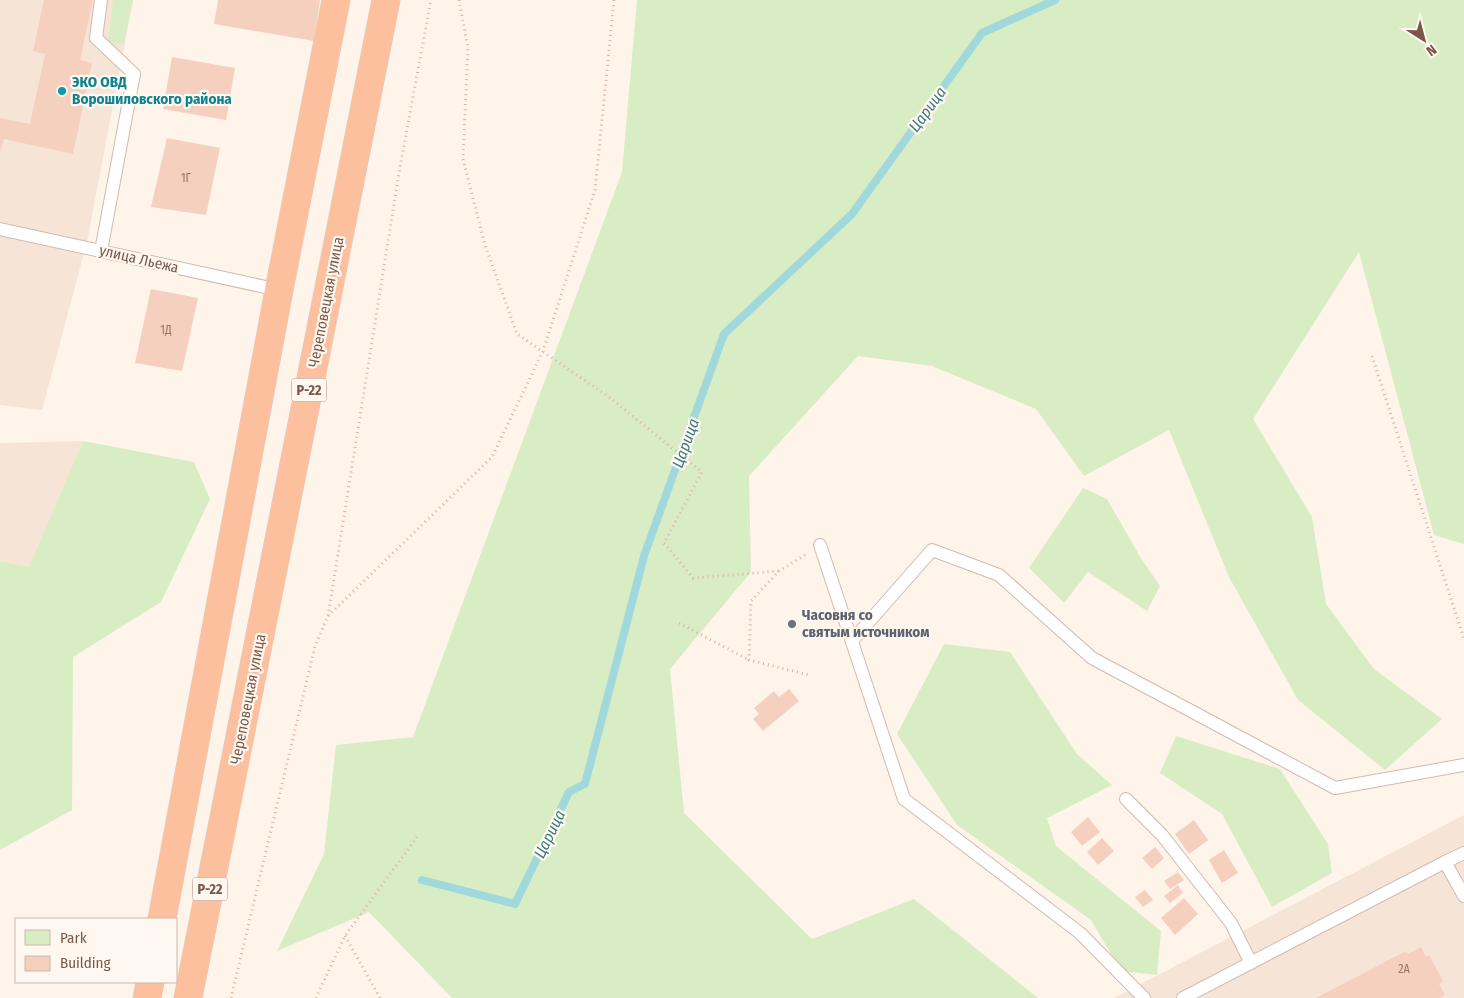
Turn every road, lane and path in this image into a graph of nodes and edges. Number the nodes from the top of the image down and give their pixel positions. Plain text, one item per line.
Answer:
1 (101, 0) edge
2 (336, 0) edge
3 (386, 0) edge
4 (431, 0) edge
5 (459, 0) edge
6 (614, 0) edge
7 (0, 229) edge
8 (101, 251) junction
9 (279, 290) junction
10 (543, 351) junction
11 (1372, 356) dead end
12 (820, 545) joint
13 (779, 571) junction
14 (328, 616) junction
15 (679, 623) dead end
16 (1464, 639) edge
17 (852, 641) junction
18 (748, 660) junction
19 (809, 675) dead end
20 (1464, 766) edge
21 (1126, 799) dead end
22 (418, 837) dead end
23 (1464, 853) edge
24 (1445, 862) junction
25 (1464, 896) edge
26 (162, 918) edge
27 (345, 936) junction
28 (1251, 963) junction
29 (150, 983) edge
30 (147, 998) edge
31 (188, 998) edge
32 (231, 998) edge
33 (316, 998) edge
34 (380, 998) edge
35 (1144, 998) edge
36 (1183, 998) edge

1 - 8 lane
2 - 9 highway, Р-22
3 - 31 highway, Череповецкая улица / Р-22
4 - 14 path
5 - 10 path
6 - 10 path
7 - 8 lane, улица Льежа
8 - 9 lane, улица Льежа
9 - 26 highway, Р-22
10 - 13 path
10 - 14 path
11 - 16 path
12 - 13 path
12 - 17 lane
13 - 18 path
14 - 32 path
15 - 18 path
17 - 20 lane
17 - 35 lane
18 - 19 path
21 - 28 lane
22 - 27 path
23 - 24 lane
24 - 25 lane
24 - 28 lane
27 - 33 path
27 - 34 path
28 - 36 lane
29 - 30 highway

